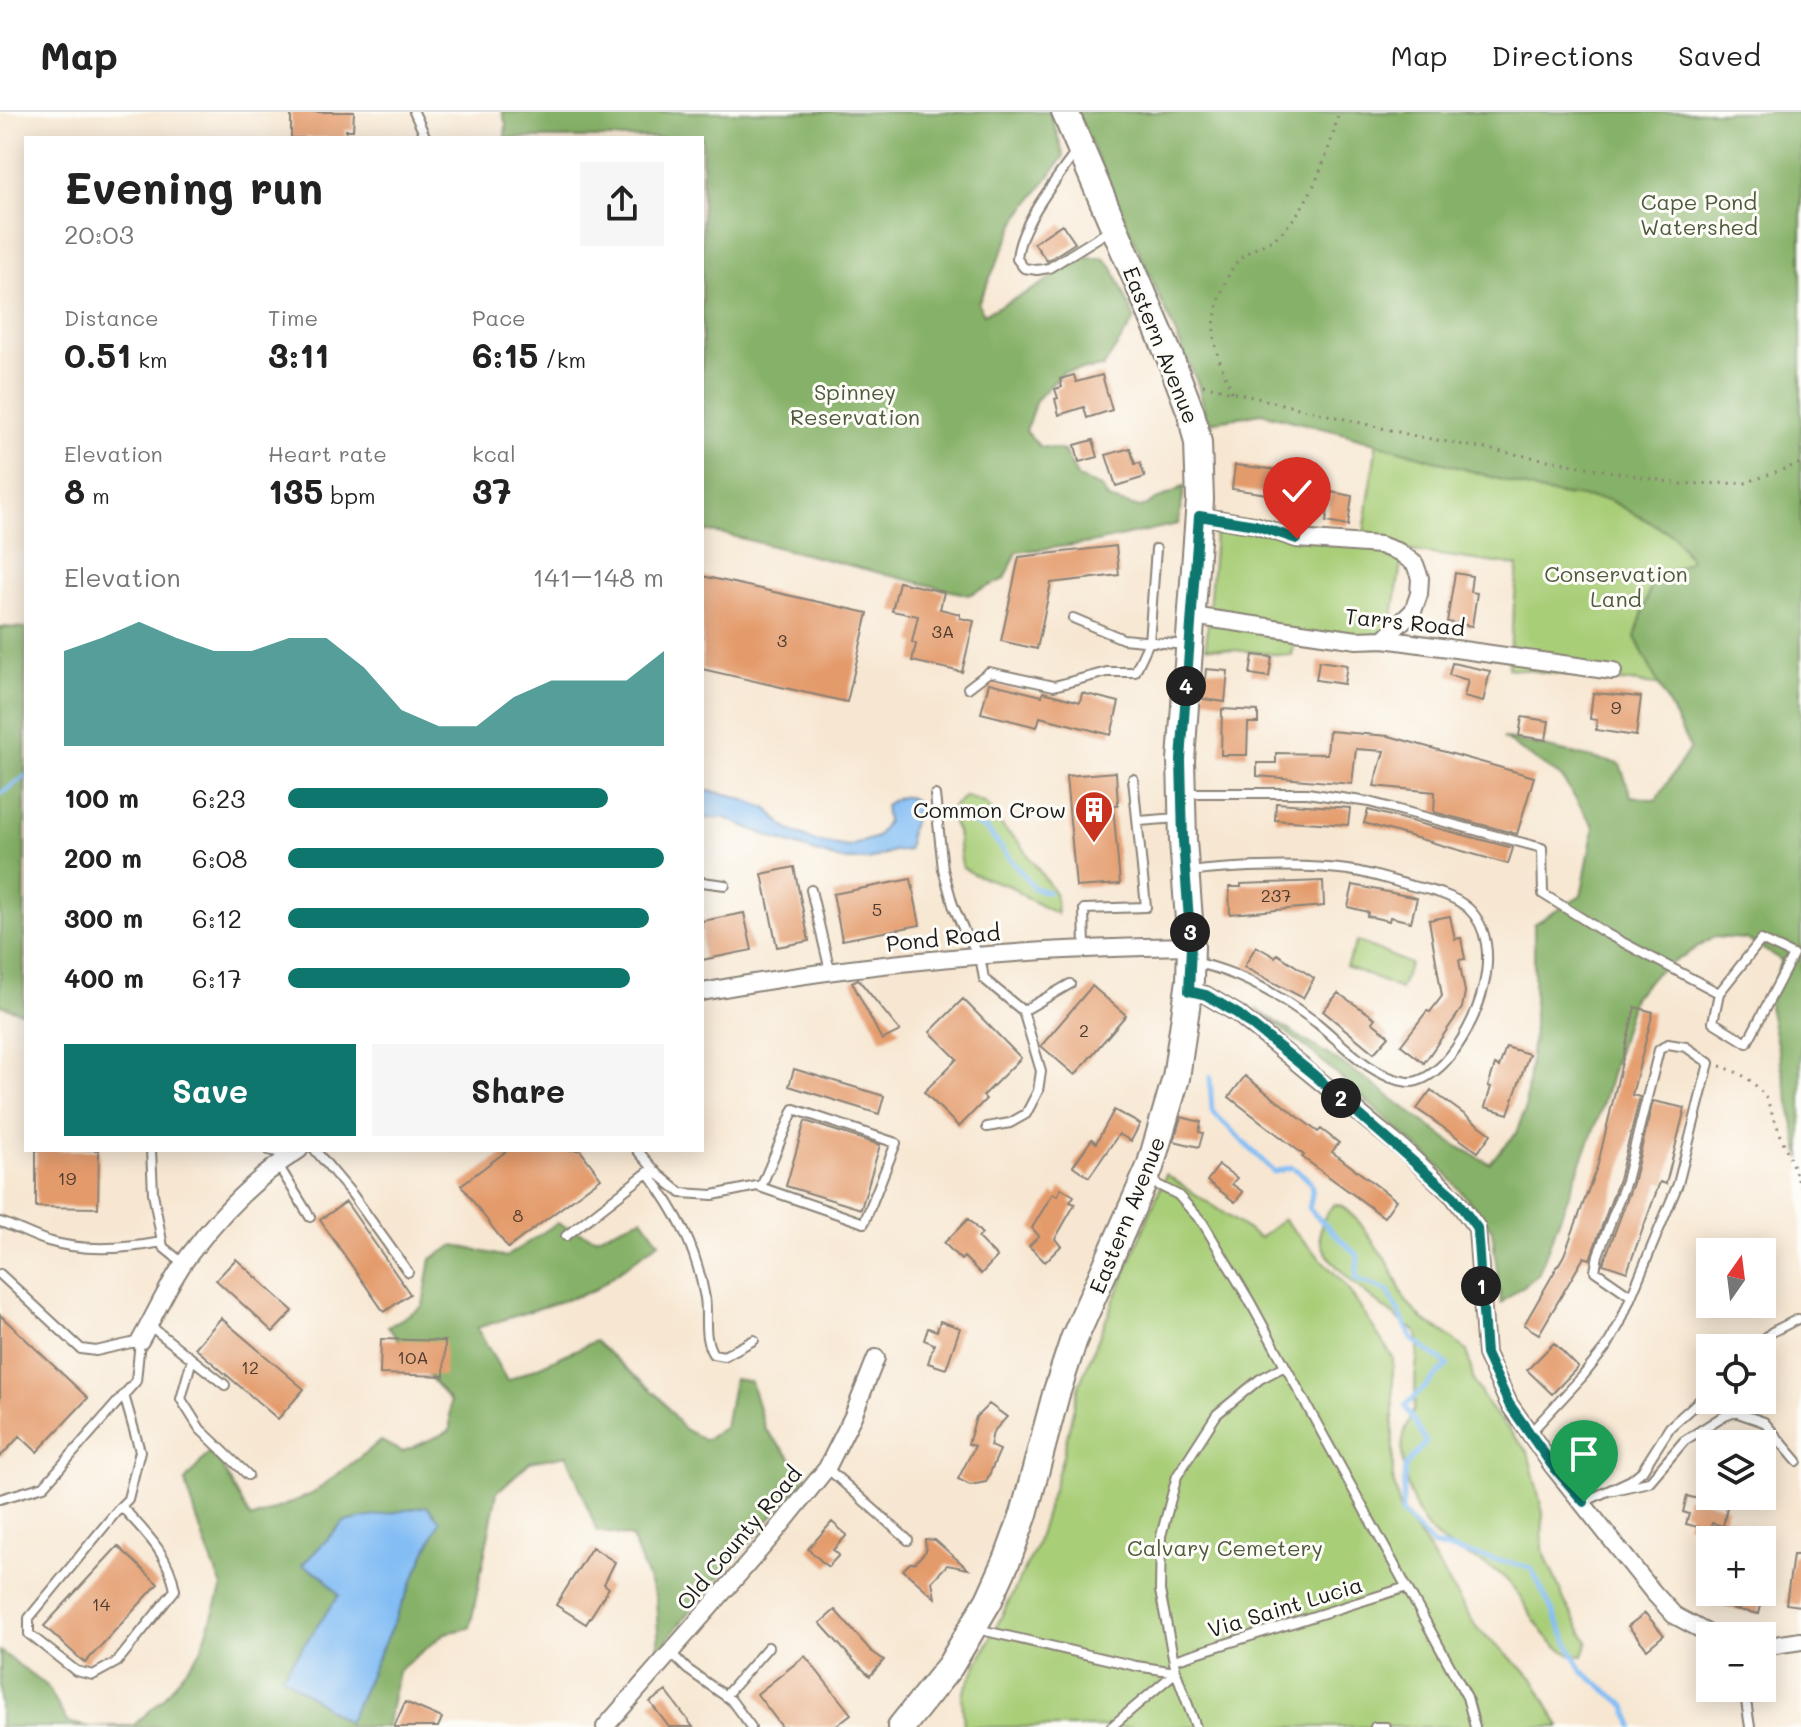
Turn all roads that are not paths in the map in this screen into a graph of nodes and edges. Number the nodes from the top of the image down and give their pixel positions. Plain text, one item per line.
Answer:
1 (414, 112) edge
2 (1065, 112) edge
3 (425, 136) edge
4 (1079, 148) junction
5 (1113, 228) junction
6 (1199, 516) junction
7 (1156, 549) dead end
8 (1192, 616) junction
9 (1073, 618) dead end
10 (1384, 639) junction
11 (1149, 642) junction
12 (1189, 646) junction
13 (1613, 671) dead end
14 (968, 688) dead end
15 (1133, 779) dead end
16 (935, 795) dead end
17 (1182, 805) junction
18 (1139, 821) junction
19 (1185, 873) junction
20 (704, 882) edge
21 (725, 885) dead end
22 (811, 890) dead end
23 (1085, 948) junction
24 (1190, 953) junction
25 (980, 956) junction
26 (830, 972) junction
27 (1070, 984) dead end
28 (1189, 991) junction
29 (704, 992) edge
30 (1719, 993) junction
31 (1023, 1011) junction
32 (987, 1127) dead end
33 (151, 1152) edge
34 (317, 1152) edge
35 (638, 1152) edge
36 (284, 1155) edge
37 (651, 1171) junction
38 (1145, 1179) junction
39 (761, 1187) junction
40 (310, 1217) dead end
41 (0, 1222) edge
42 (566, 1236) dead end
43 (162, 1242) junction
44 (184, 1264) junction
45 (408, 1272) dead end
46 (0, 1274) edge
47 (1631, 1296) junction
48 (1798, 1319) dead end
49 (149, 1325) junction
50 (1770, 1334) edge
51 (754, 1340) dead end
52 (140, 1341) junction
53 (876, 1358) dead end
54 (192, 1359) junction
55 (1285, 1366) junction
56 (225, 1385) dead end
57 (124, 1395) junction
58 (1696, 1404) edge
59 (1529, 1433) junction
60 (1797, 1461) dead end
61 (827, 1468) junction
62 (248, 1475) dead end
63 (1609, 1491) junction
64 (0, 1499) edge
65 (1584, 1502) junction
66 (121, 1506) junction
67 (908, 1540) dead end
68 (1407, 1587) junction
69 (1696, 1627) edge
70 (973, 1628) junction
71 (1801, 1641) edge
72 (1776, 1645) edge
73 (768, 1647) dead end
74 (671, 1653) junction
75 (1174, 1660) junction
76 (1176, 1672) junction
77 (725, 1696) junction
78 (1746, 1702) edge
79 (605, 1727) edge
80 (751, 1727) edge
81 (901, 1727) edge
82 (1111, 1727) edge
83 (1196, 1727) edge
84 (1375, 1727) edge
85 (1386, 1727) edge
86 (1475, 1727) edge
87 (1750, 1727) edge

1 - 3 lane
2 - 4 main road, Eastern Avenue
4 - 5 main road, Eastern Avenue
4 - 5 lane
5 - 6 main road, Eastern Avenue
6 - 8 main road, Eastern Avenue
6 - 10 street
7 - 11 lane
8 - 10 street, Tarrs Road
8 - 12 main road, Eastern Avenue
9 - 11 lane
10 - 13 street, Tarrs Road
11 - 12 lane
11 - 14 lane
12 - 17 main road, Eastern Avenue
15 - 18 lane
16 - 25 lane
17 - 18 lane
17 - 19 main road, Eastern Avenue
17 - 30 lane
18 - 23 lane
19 - 24 main road, Eastern Avenue
19 - 24 lane
20 - 21 lane
22 - 26 lane
23 - 24 street, Pond Road
23 - 25 street, Pond Road
24 - 28 main road, Eastern Avenue
25 - 26 street, Pond Road
25 - 31 lane
26 - 29 street, Pond Road
27 - 31 lane
28 - 38 main road, Eastern Avenue
28 - 59 street
30 - 30 lane
31 - 32 lane
33 - 43 lane
34 - 45 lane
35 - 37 lane
36 - 40 lane
36 - 44 street
37 - 39 lane
37 - 42 lane
37 - 51 lane
38 - 55 lane
38 - 70 main road, Eastern Avenue
39 - 39 lane
41 - 43 lane
43 - 44 lane
44 - 49 street
46 - 52 lane
47 - 47 lane
47 - 59 lane
48 - 50 lane
49 - 52 street
49 - 54 lane
52 - 57 lane
53 - 61 street, Old County Road
54 - 56 lane
54 - 62 lane
55 - 68 lane
55 - 75 lane
57 - 64 lane
57 - 66 lane
58 - 63 lane
59 - 65 street
60 - 63 lane
61 - 67 lane
61 - 74 street, Old County Road
63 - 65 lane
65 - 69 street
66 - 66 lane
68 - 75 lane, Via Saint Lucia
68 - 86 lane
70 - 76 lane
70 - 81 main road, Eastern Avenue
71 - 72 street
73 - 77 lane
74 - 77 lane
74 - 79 street, Old County Road
75 - 76 lane
76 - 82 lane
76 - 83 lane
77 - 80 lane
78 - 87 lane
84 - 85 lane

